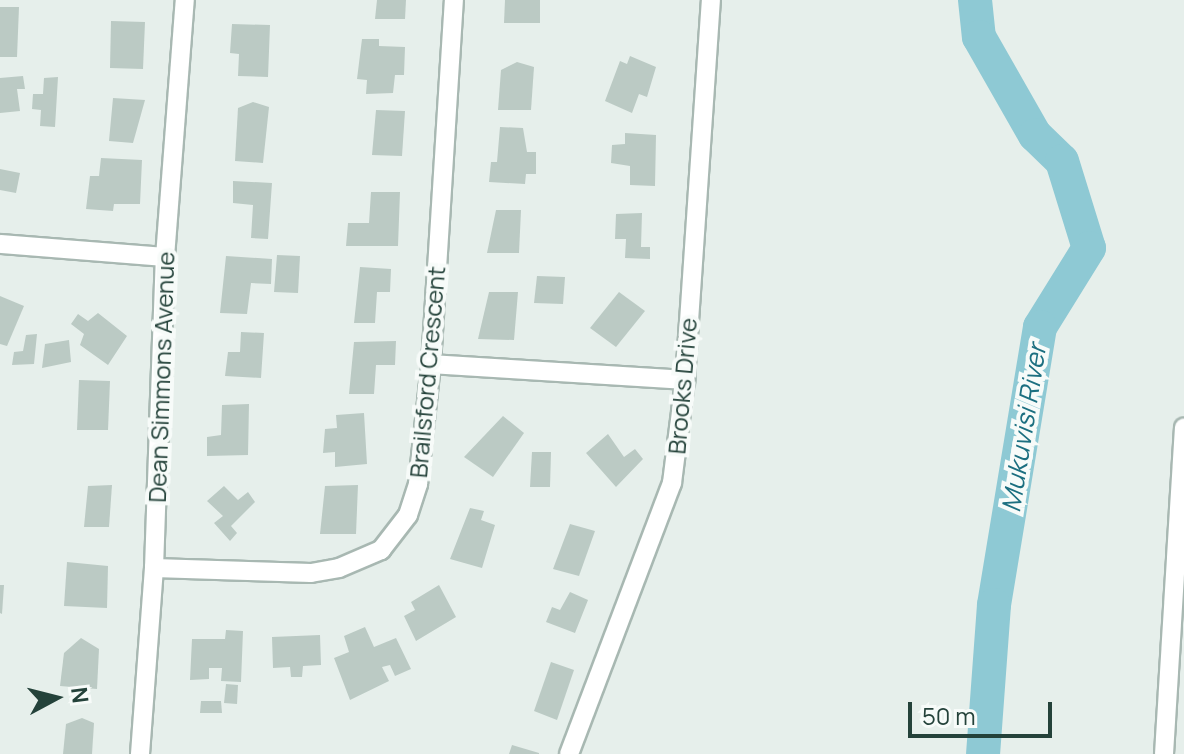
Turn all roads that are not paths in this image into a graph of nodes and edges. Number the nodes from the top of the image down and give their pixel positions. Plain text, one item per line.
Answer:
1 (185, 0) edge
2 (454, 0) edge
3 (711, 0) edge
4 (0, 244) edge
5 (165, 257) junction
6 (431, 364) junction
7 (685, 380) junction
8 (1184, 428) edge
9 (154, 568) junction
10 (140, 754) edge
11 (569, 754) edge
12 (1164, 754) edge

1 - 5 street, Dean Simmons Avenue
2 - 6 street, Brailsford Crescent
3 - 7 street, Brooks Drive
4 - 5 street
5 - 9 street, Dean Simmons Avenue
6 - 7 street
6 - 9 street, Brailsford Crescent
7 - 11 street, Brooks Drive
8 - 12 street
9 - 10 street, Dean Simmons Avenue

